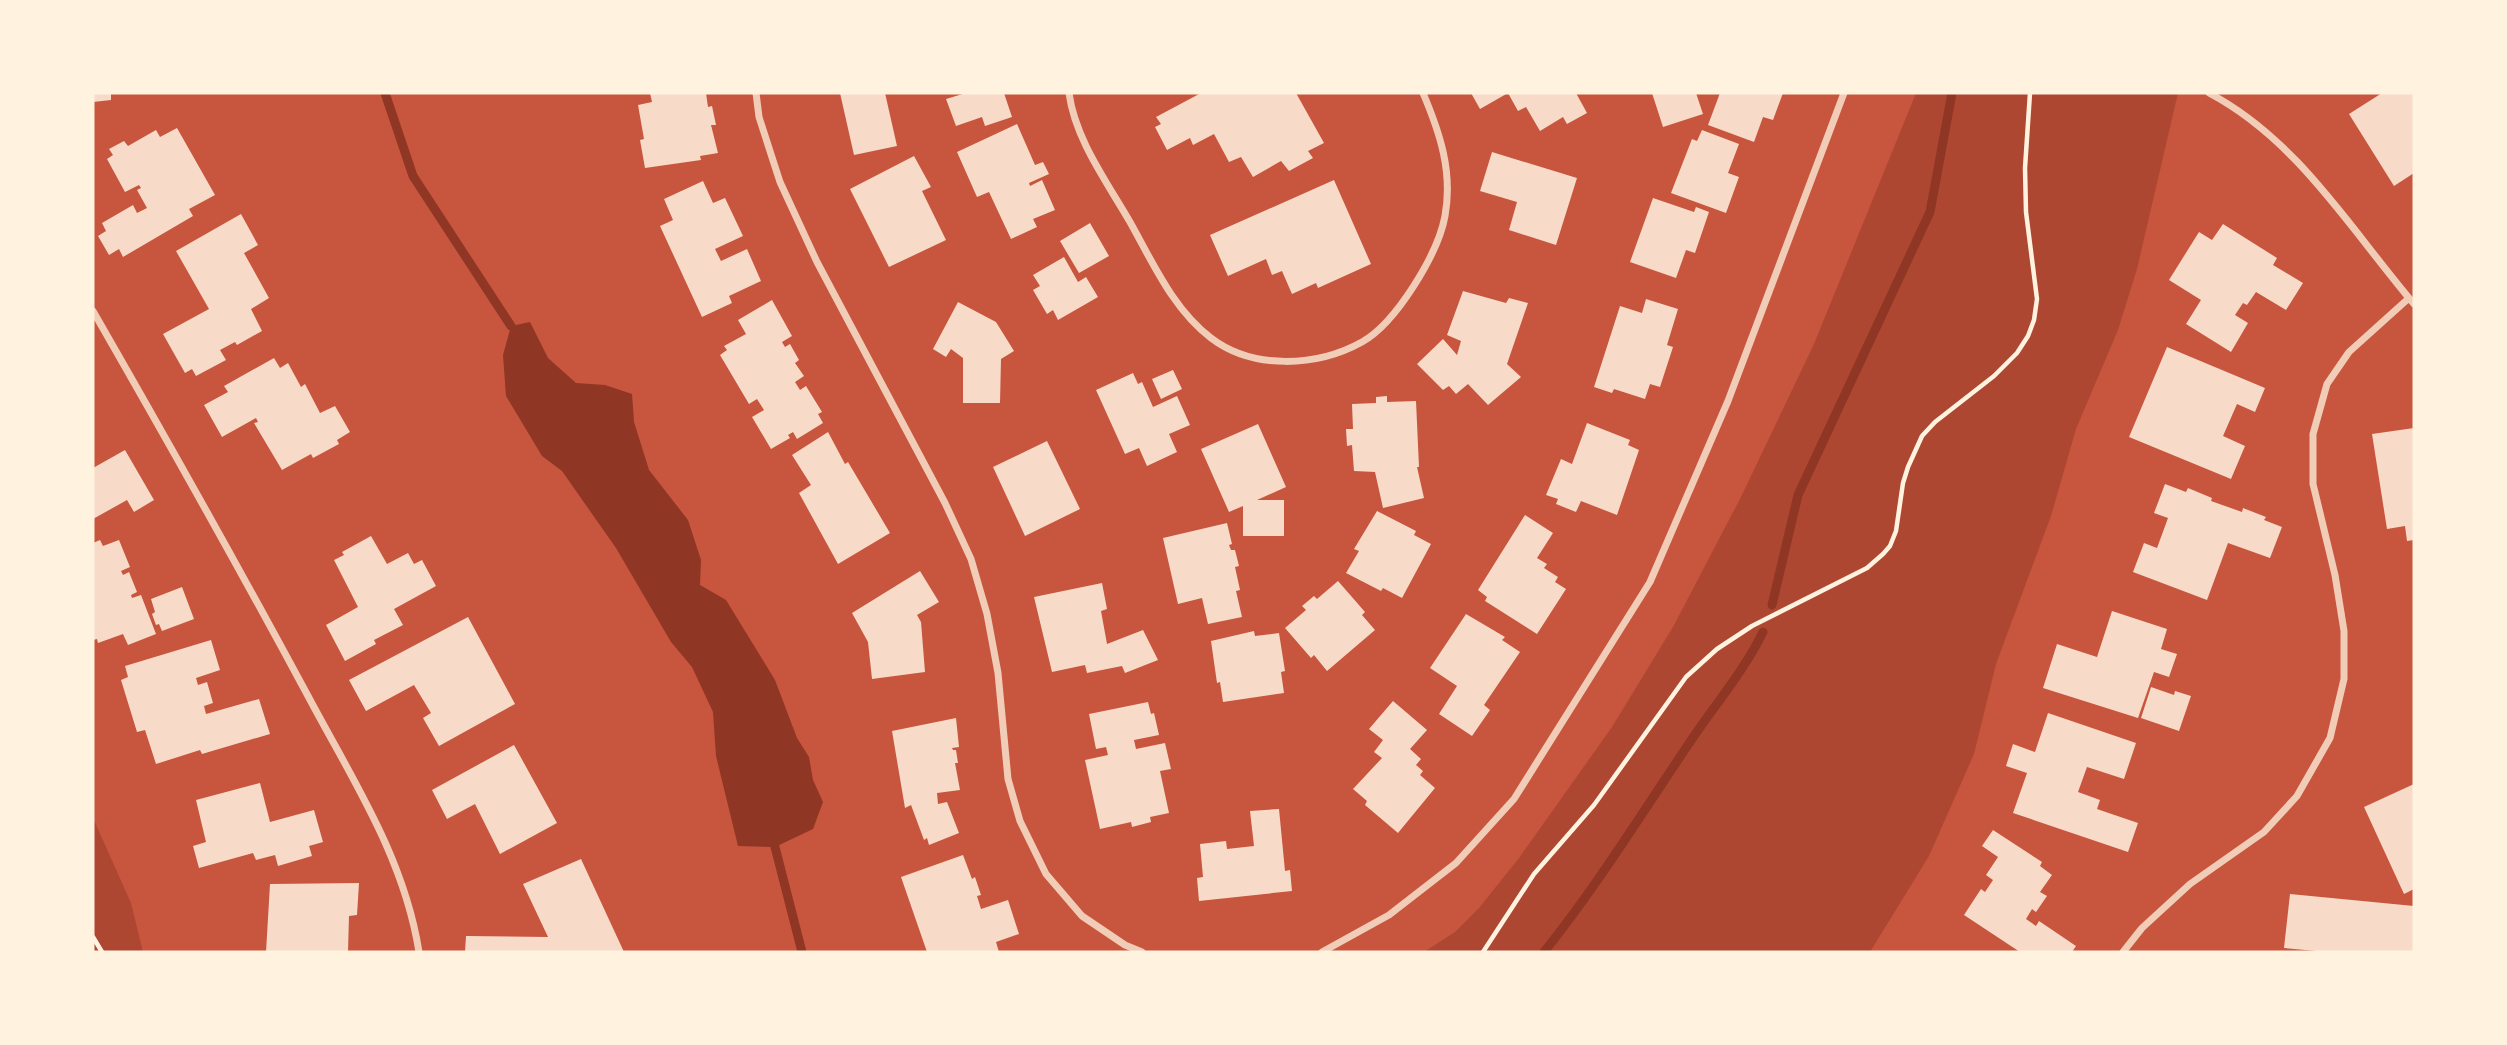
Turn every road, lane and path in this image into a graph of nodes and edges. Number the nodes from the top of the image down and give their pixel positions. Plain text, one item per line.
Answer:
1 (756, 93) edge
2 (1069, 93) edge
3 (1423, 93) edge
4 (1844, 93) edge
5 (2030, 93) edge
6 (2209, 93) edge
7 (2412, 301) edge
8 (93, 311) edge
9 (93, 937) edge
10 (102, 952) edge
11 (419, 952) edge
12 (1142, 952) edge
13 (1322, 952) edge
14 (1483, 952) edge
15 (2123, 952) edge

1 - 12 street
2 - 3 street
4 - 13 street
5 - 14 path
6 - 7 street
7 - 15 street
8 - 11 street
9 - 10 path

